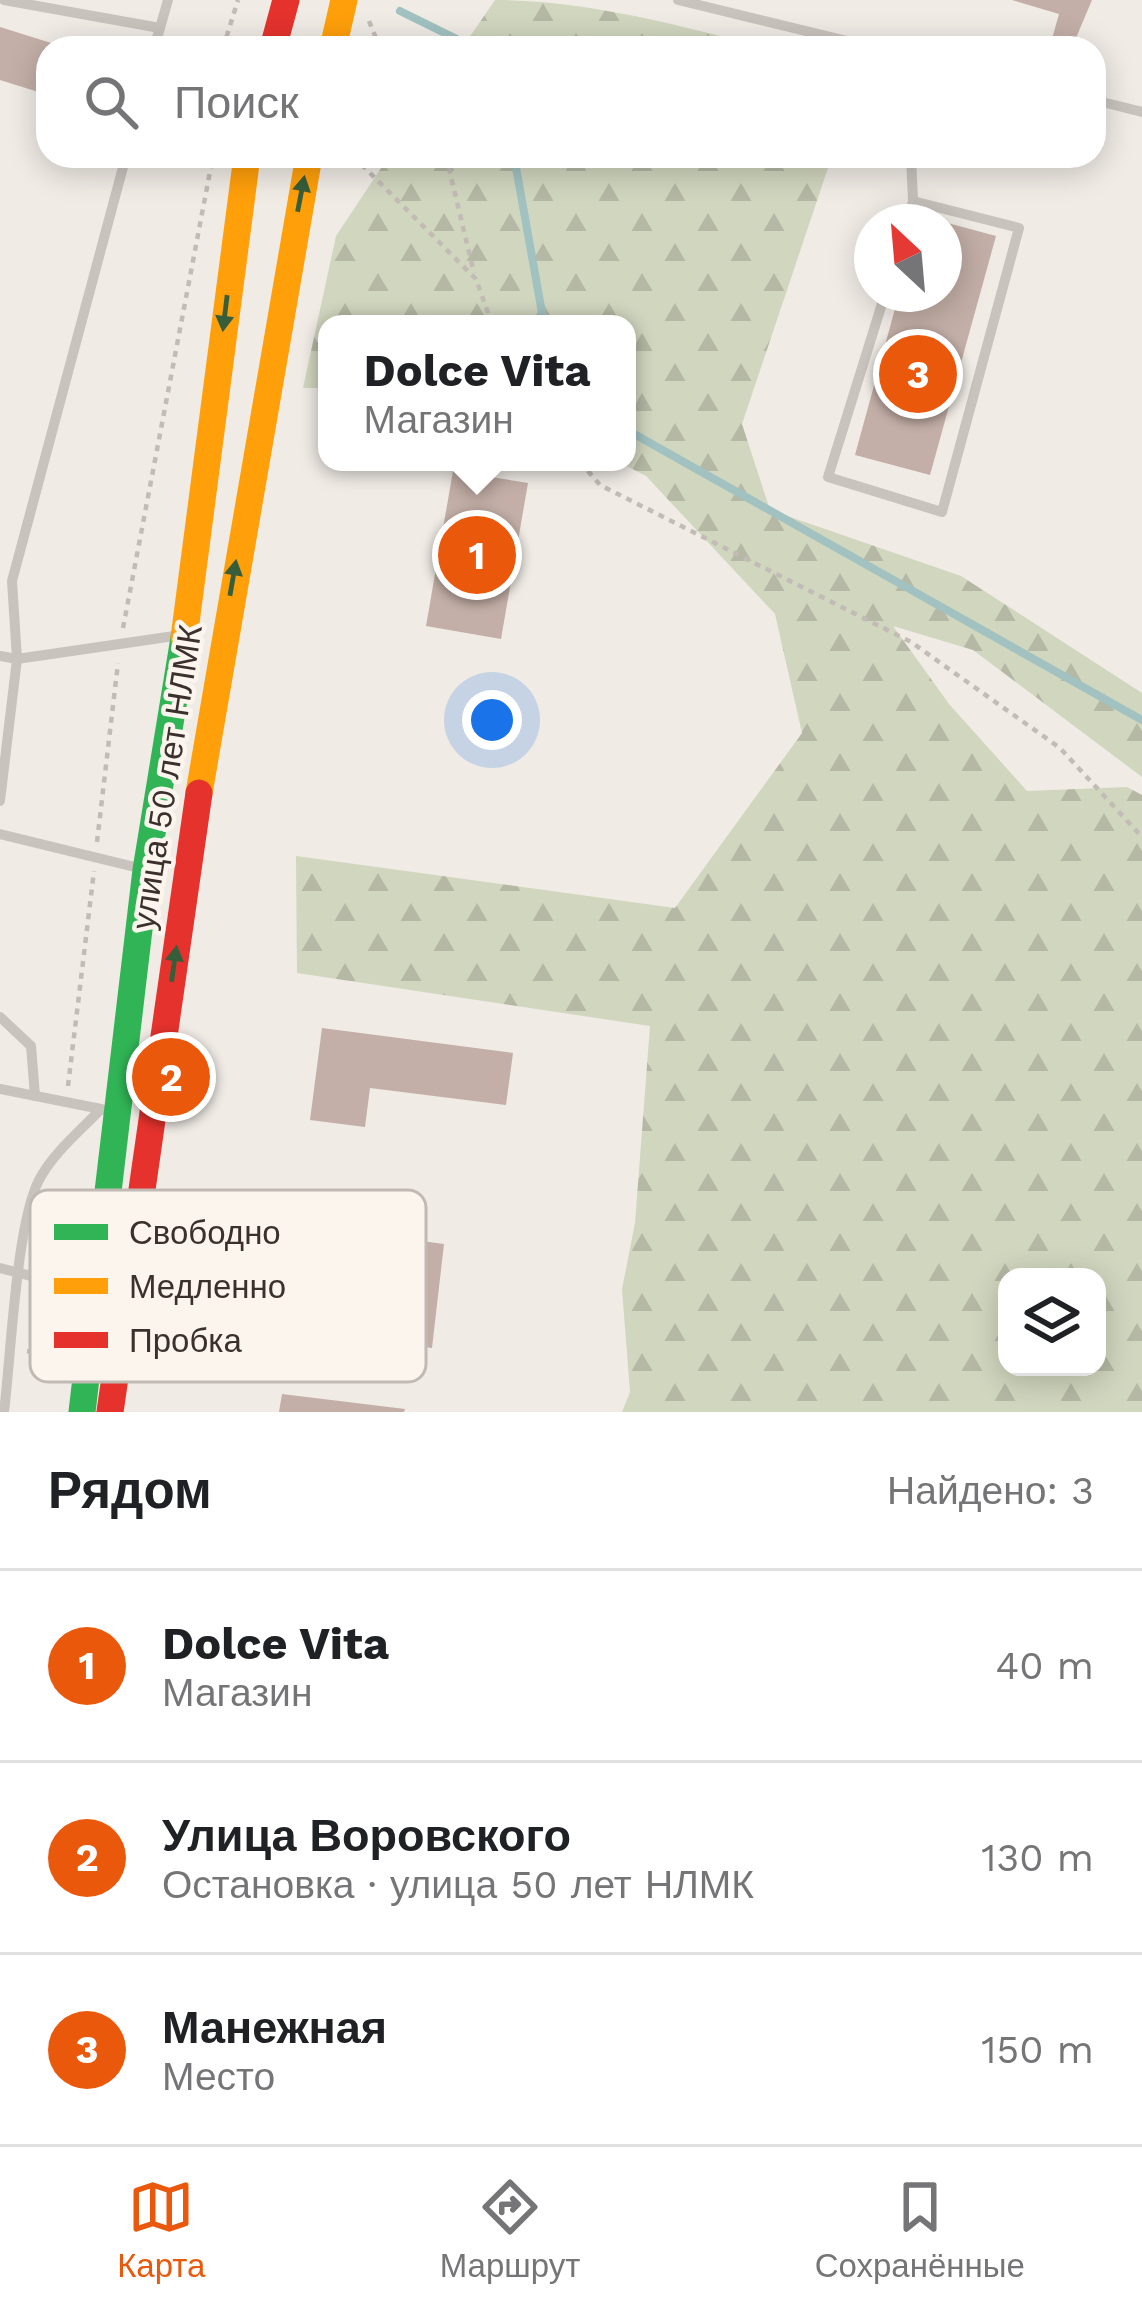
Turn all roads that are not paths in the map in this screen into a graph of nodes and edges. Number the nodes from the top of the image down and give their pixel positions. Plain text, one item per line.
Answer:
1 (4, 0) edge
2 (168, 0) edge
3 (286, 0) edge
4 (678, 0) edge
5 (357, 8) edge
6 (160, 28) junction
7 (158, 36) edge
8 (276, 36) edge
9 (341, 36) edge
10 (826, 36) edge
11 (1106, 103) edge
12 (1142, 112) edge
13 (123, 168) edge
14 (246, 168) edge
15 (307, 168) edge
16 (912, 168) edge
17 (914, 200) junction
18 (913, 204) edge
19 (929, 204) edge
20 (962, 213) edge
21 (878, 312) edge
22 (185, 634) junction
23 (0, 656) edge
24 (17, 659) junction
25 (0, 800) edge
26 (0, 834) edge
27 (146, 870) junction
28 (0, 1017) edge
29 (0, 1089) edge
30 (35, 1096) junction
31 (108, 1112) junction
32 (35, 1190) edge
33 (102, 1190) edge
34 (141, 1190) edge
35 (30, 1204) edge
36 (0, 1268) edge
37 (21, 1274) junction
38 (30, 1276) edge
39 (85, 1382) edge
40 (114, 1382) edge
41 (4, 1412) edge
42 (82, 1412) edge
43 (110, 1412) edge

1 - 6 lane
2 - 6 lane
3 - 8 main road
4 - 10 lane
5 - 9 main road
6 - 7 lane
11 - 12 lane
13 - 24 lane
14 -> 22 main road, улица 50 лет НЛМК
34 -> 15 main road, улица 50 лет НЛМК
16 - 17 lane
17 - 18 lane
17 - 19 lane
20 - 21 lane
22 - 24 lane
22 - 27 main road, улица 50 лет НЛМК
23 - 24 lane
24 - 25 lane
26 - 27 lane
27 - 31 main road, улица 50 лет НЛМК
28 - 30 lane
29 - 30 lane
30 - 31 lane
31 - 32 lane
31 - 33 main road, улица 50 лет НЛМК
35 - 37 lane
36 - 37 lane
37 - 38 lane
37 - 41 lane
39 - 42 main road, улица 50 лет НЛМК
40 - 43 main road, улица 50 лет НЛМК

